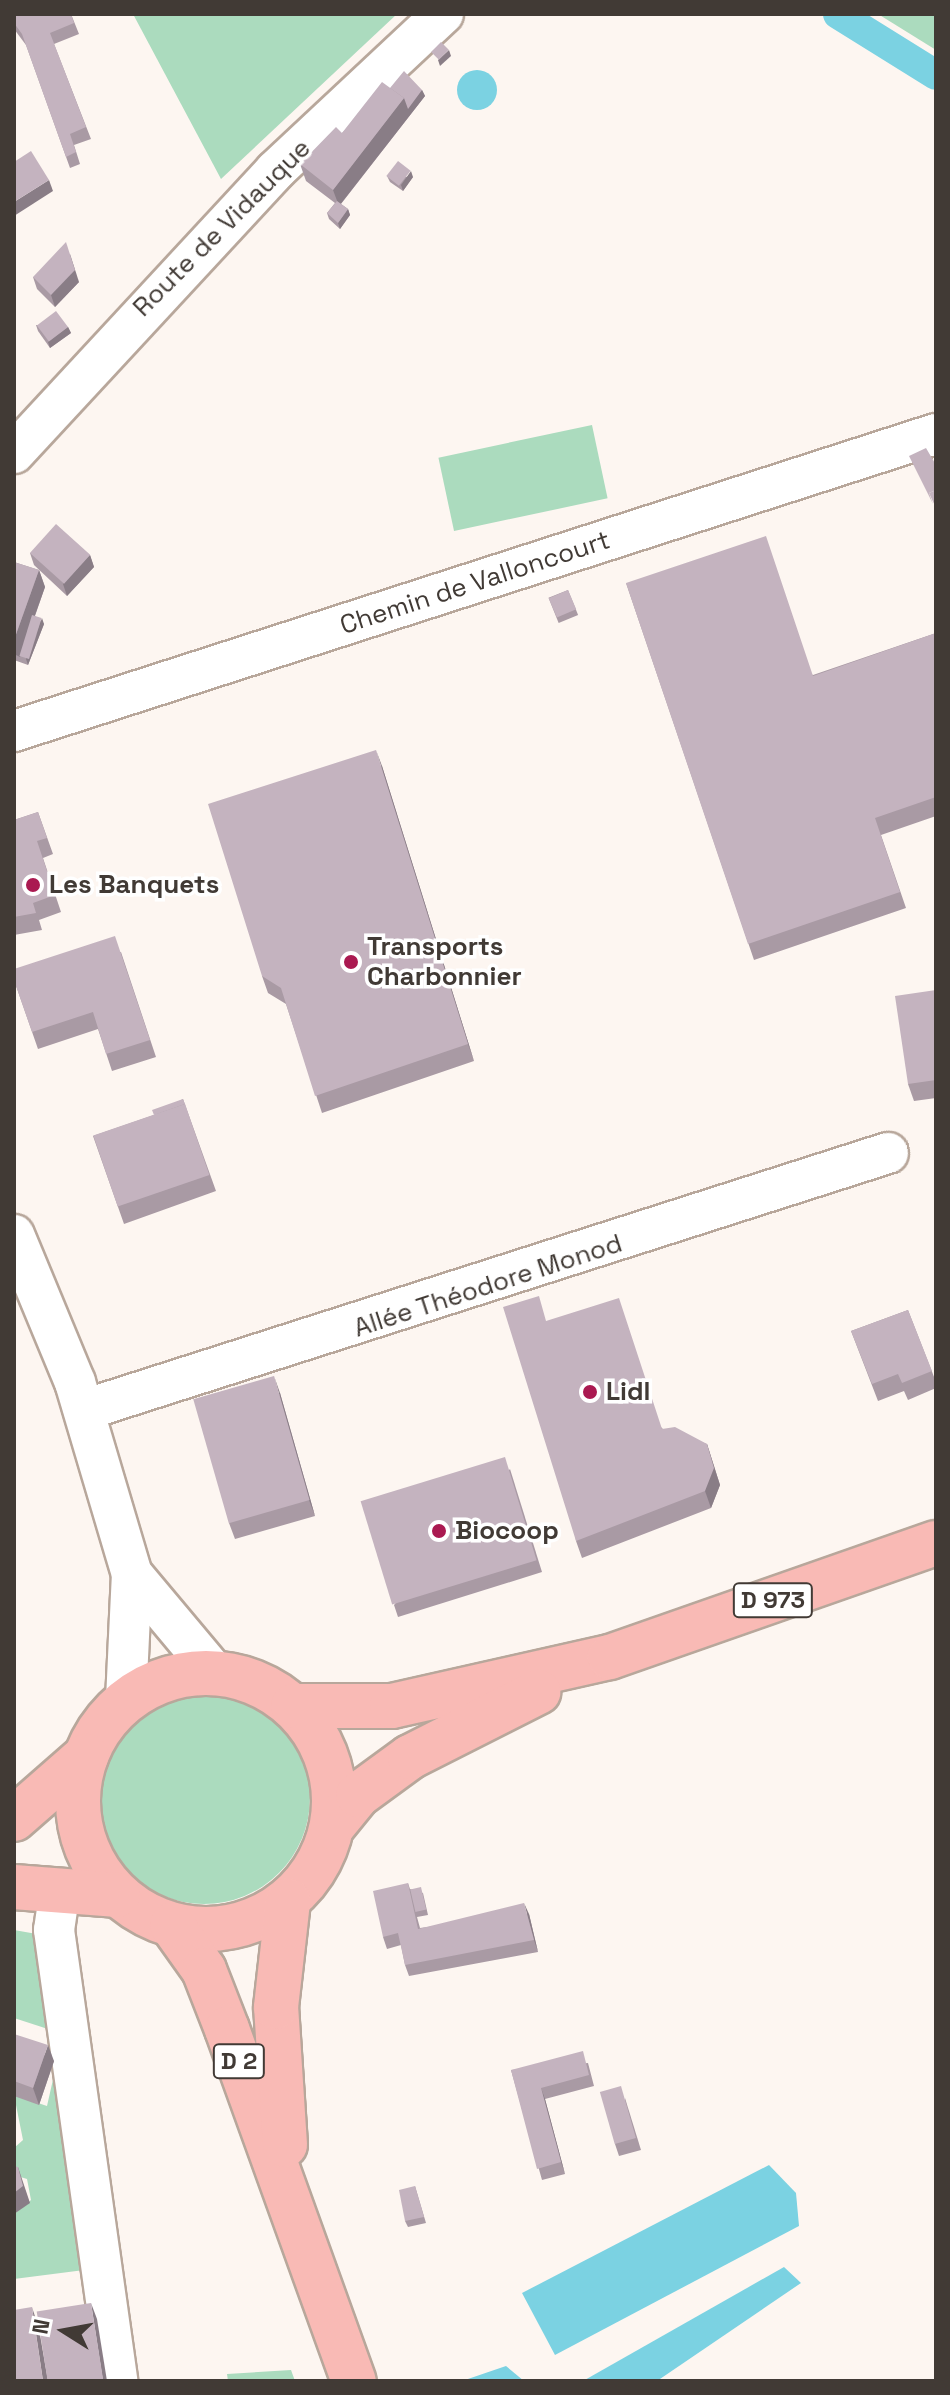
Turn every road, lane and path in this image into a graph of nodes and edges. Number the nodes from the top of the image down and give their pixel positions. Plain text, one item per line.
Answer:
1 (443, 14) edge
2 (936, 434) edge
3 (14, 453) edge
4 (14, 731) edge
5 (888, 1153) dead end
6 (14, 1235) edge
7 (84, 1410) junction
8 (936, 1543) edge
9 (132, 1574) junction
10 (610, 1657) junction
11 (214, 1672) junction
12 (126, 1700) junction
13 (293, 1706) junction
14 (86, 1756) junction
15 (14, 1819) edge
16 (332, 1827) junction
17 (14, 1887) edge
18 (60, 1889) junction
19 (118, 1895) junction
20 (288, 1901) junction
21 (172, 1925) junction
22 (291, 2203) junction
23 (117, 2381) edge
24 (354, 2381) edge

1 - 3 street, Route de Vidauque
2 - 4 street, Chemin de Valloncourt
5 - 7 street, Allée Théodore Monod
6 - 7 street
7 - 9 street
8 - 10 main road, D 973
9 - 11 street
9 - 12 street
10 - 13 main road, D 973
10 - 16 main road, D 973
11 - 12 main road
11 - 13 main road
12 - 14 main road
13 - 16 main road
14 - 15 main road
14 - 19 main road
16 - 20 main road
17 - 18 main road
18 - 19 main road
18 - 23 street
19 - 21 main road
20 - 21 main road
20 - 22 main road, D 2
21 - 22 main road, D 2
22 - 24 main road, D 2

